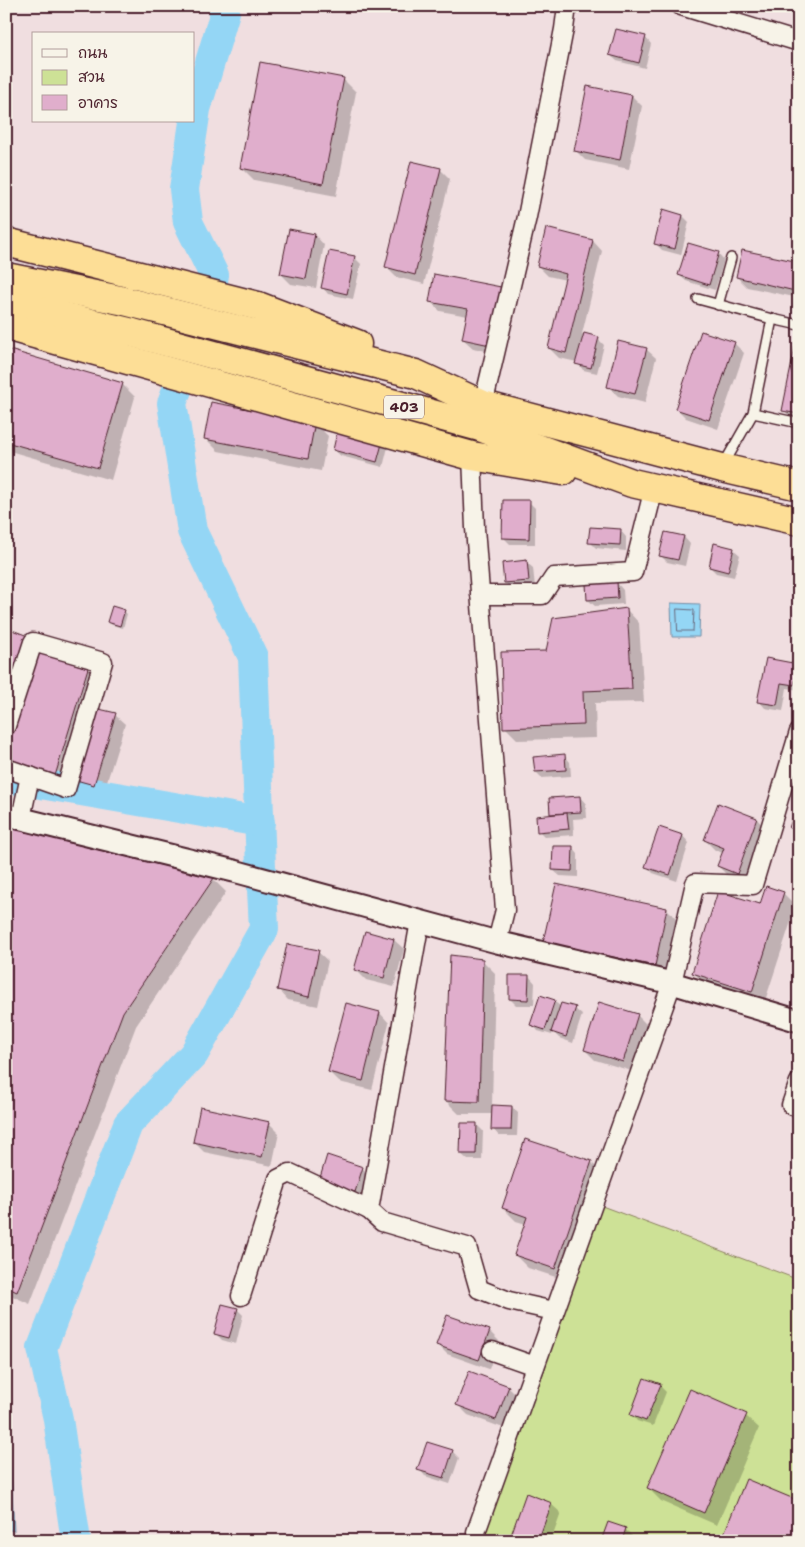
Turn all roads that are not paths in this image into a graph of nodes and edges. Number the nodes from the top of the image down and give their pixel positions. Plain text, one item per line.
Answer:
1 (567, 6) edge
2 (681, 6) edge
3 (799, 42) edge
4 (6, 242) edge
5 (731, 258) dead end
6 (6, 264) edge
7 (6, 276) edge
8 (698, 299) dead end
9 (6, 303) edge
10 (718, 305) junction
11 (6, 319) edge
12 (772, 319) junction
13 (799, 325) edge
14 (6, 326) edge
15 (409, 372) junction
16 (483, 405) junction
17 (753, 413) junction
18 (799, 422) edge
19 (472, 456) junction
20 (722, 468) junction
21 (643, 486) junction
22 (799, 486) edge
23 (799, 521) edge
24 (480, 595) junction
25 (6, 726) edge
26 (799, 732) edge
27 (6, 768) edge
28 (28, 785) junction
29 (14, 817) edge
30 (420, 921) junction
31 (497, 942) junction
32 (672, 983) junction
33 (799, 1021) edge
34 (799, 1082) edge
35 (799, 1108) edge
36 (370, 1210) junction
37 (241, 1296) dead end
38 (554, 1311) junction
39 (492, 1351) dead end
40 (535, 1366) junction
41 (478, 1541) edge

1 - 16 street
2 - 3 street
4 - 15 highway
5 - 10 lane
6 - 15 highway
7 - 15 highway, 403
8 - 10 lane
9 - 21 highway, 403
10 - 12 lane
11 - 21 highway
12 - 13 lane
12 - 17 lane
14 - 19 highway
15 - 16 highway, 403
16 - 20 highway, 403
17 - 18 lane
17 - 20 lane
19 - 21 highway
19 - 24 street
20 - 22 highway, 403
21 - 23 highway, 403
21 - 24 street
24 - 31 street
25 - 28 street
26 - 32 street
27 - 28 street
28 - 29 street
29 - 30 street
30 - 31 street
30 - 36 street
31 - 32 street
32 - 33 street
32 - 38 street
34 - 35 street
36 - 37 street
36 - 38 street
38 - 40 street
39 - 40 street
40 - 41 street

